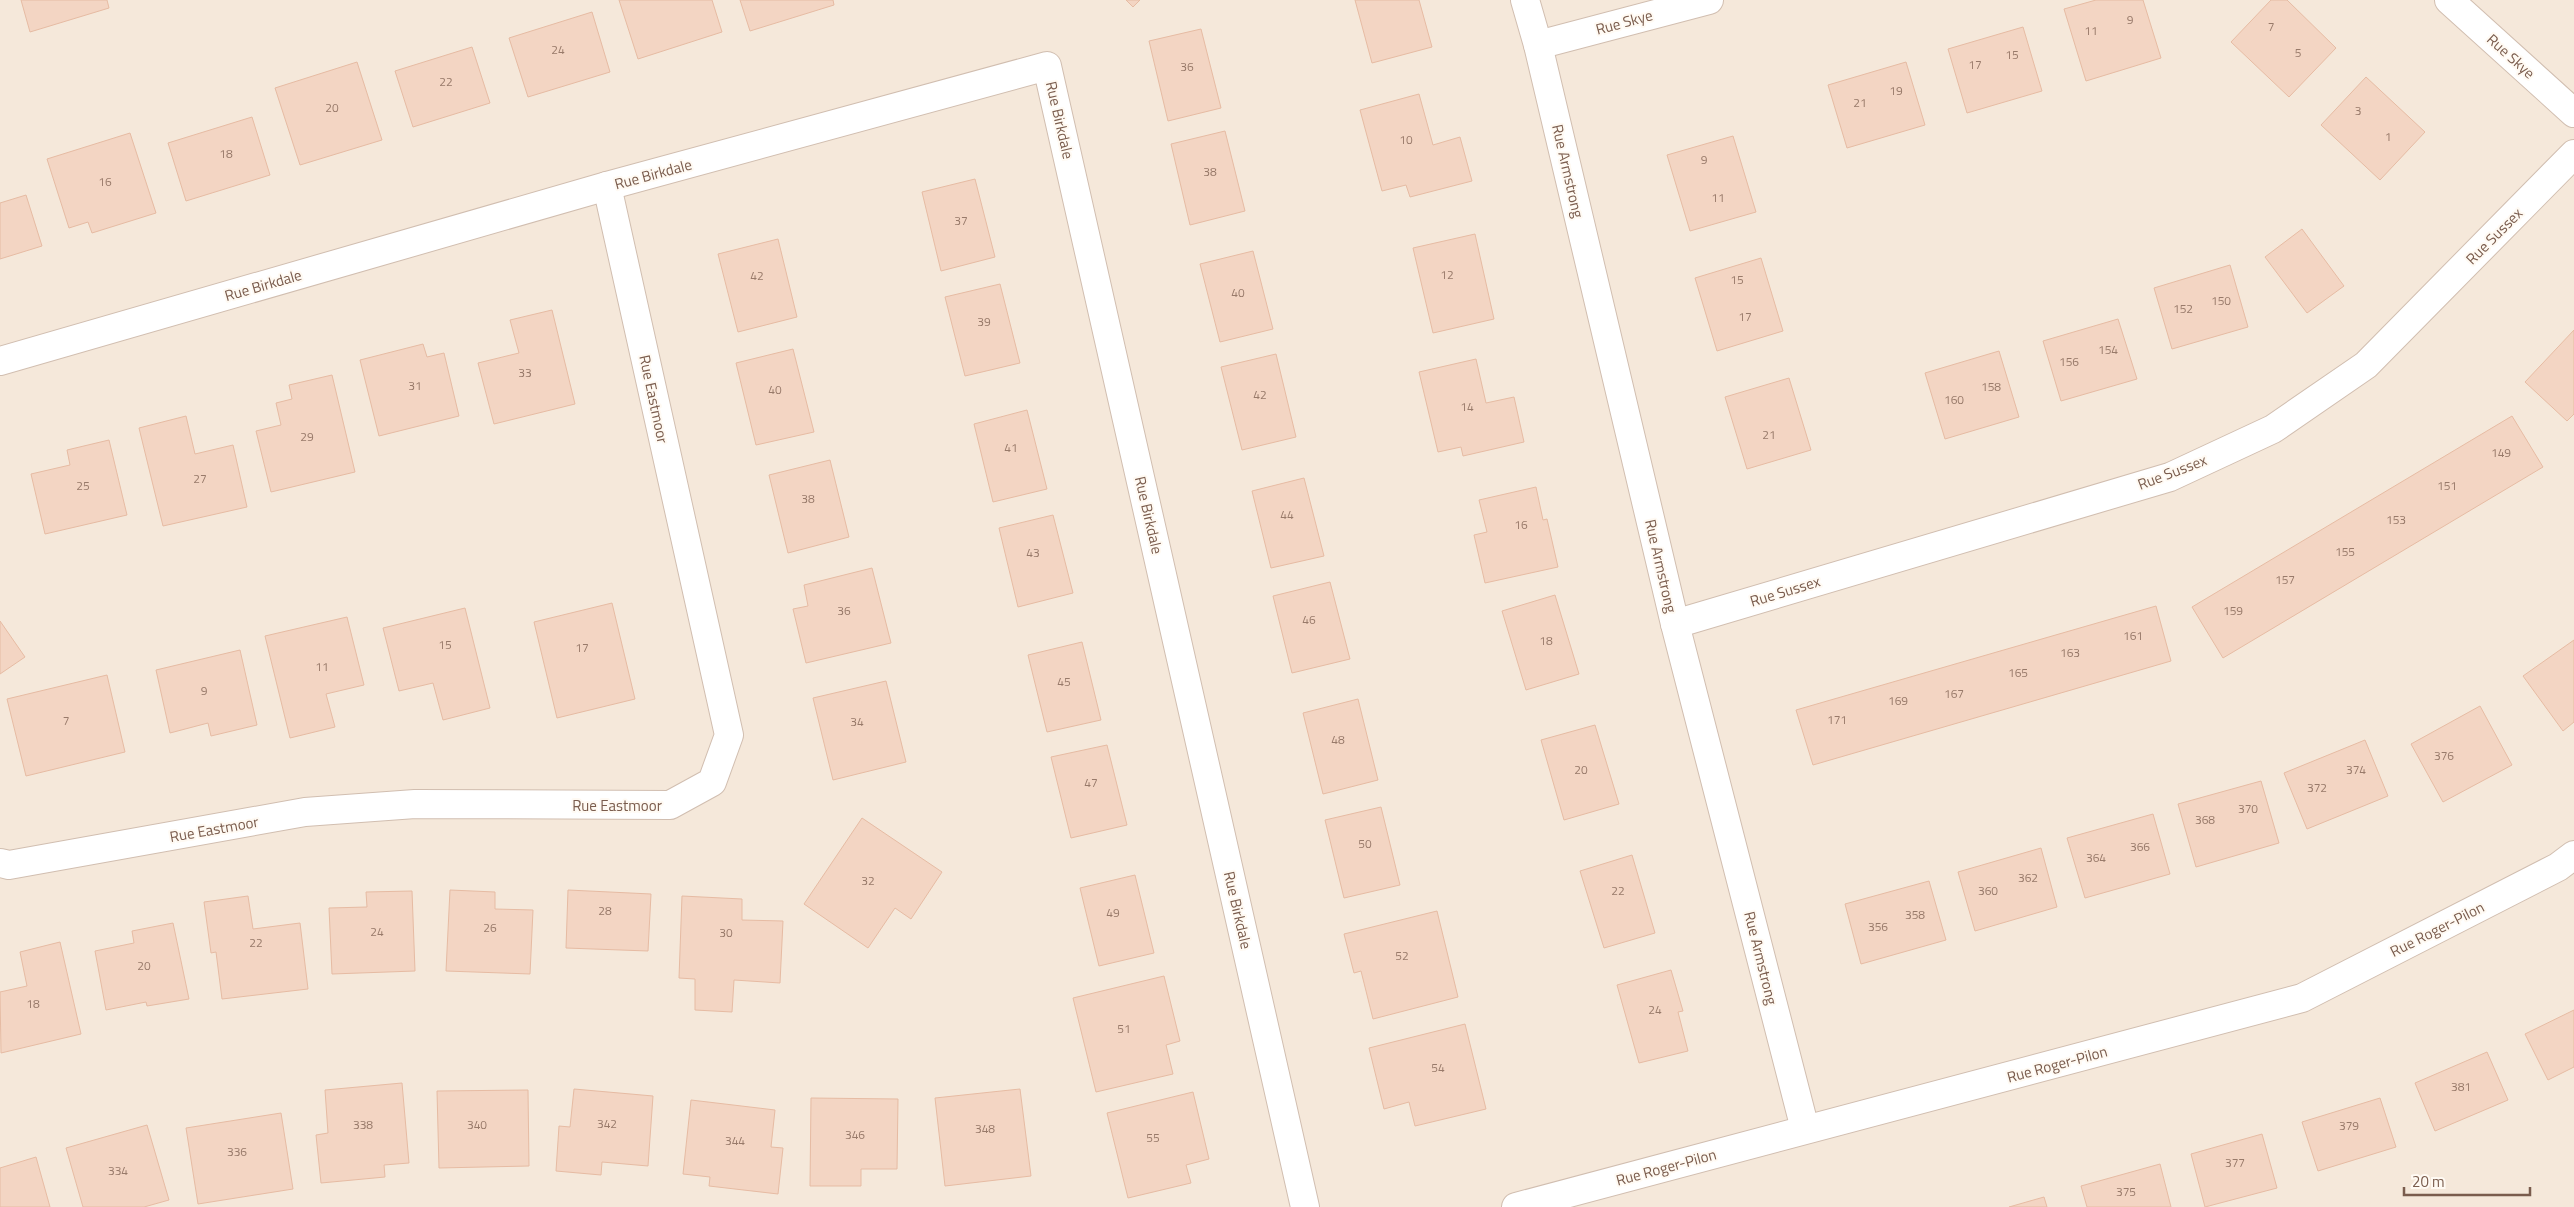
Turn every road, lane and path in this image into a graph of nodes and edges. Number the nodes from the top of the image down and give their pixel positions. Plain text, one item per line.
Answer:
1 (1525, 0) edge
2 (1709, 0) edge
3 (2449, 0) edge
4 (1538, 45) junction
5 (2574, 113) edge
6 (2574, 154) edge
7 (608, 186) junction
8 (0, 361) edge
9 (1675, 624) junction
10 (2574, 856) edge
11 (0, 863) edge
12 (1805, 1130) junction
13 (1305, 1207) edge
14 (1516, 1207) edge

1 - 4 street, Rue Armstrong
2 - 4 street, Rue Skye
3 - 5 street, Rue Skye
4 - 9 street, Rue Armstrong
6 - 9 street, Rue Sussex
7 - 8 street, Rue Birkdale
7 - 11 street, Rue Eastmoor
7 - 13 street, Rue Birkdale
9 - 12 street, Rue Armstrong
10 - 12 street, Rue Roger-Pilon
12 - 14 street, Rue Roger-Pilon

